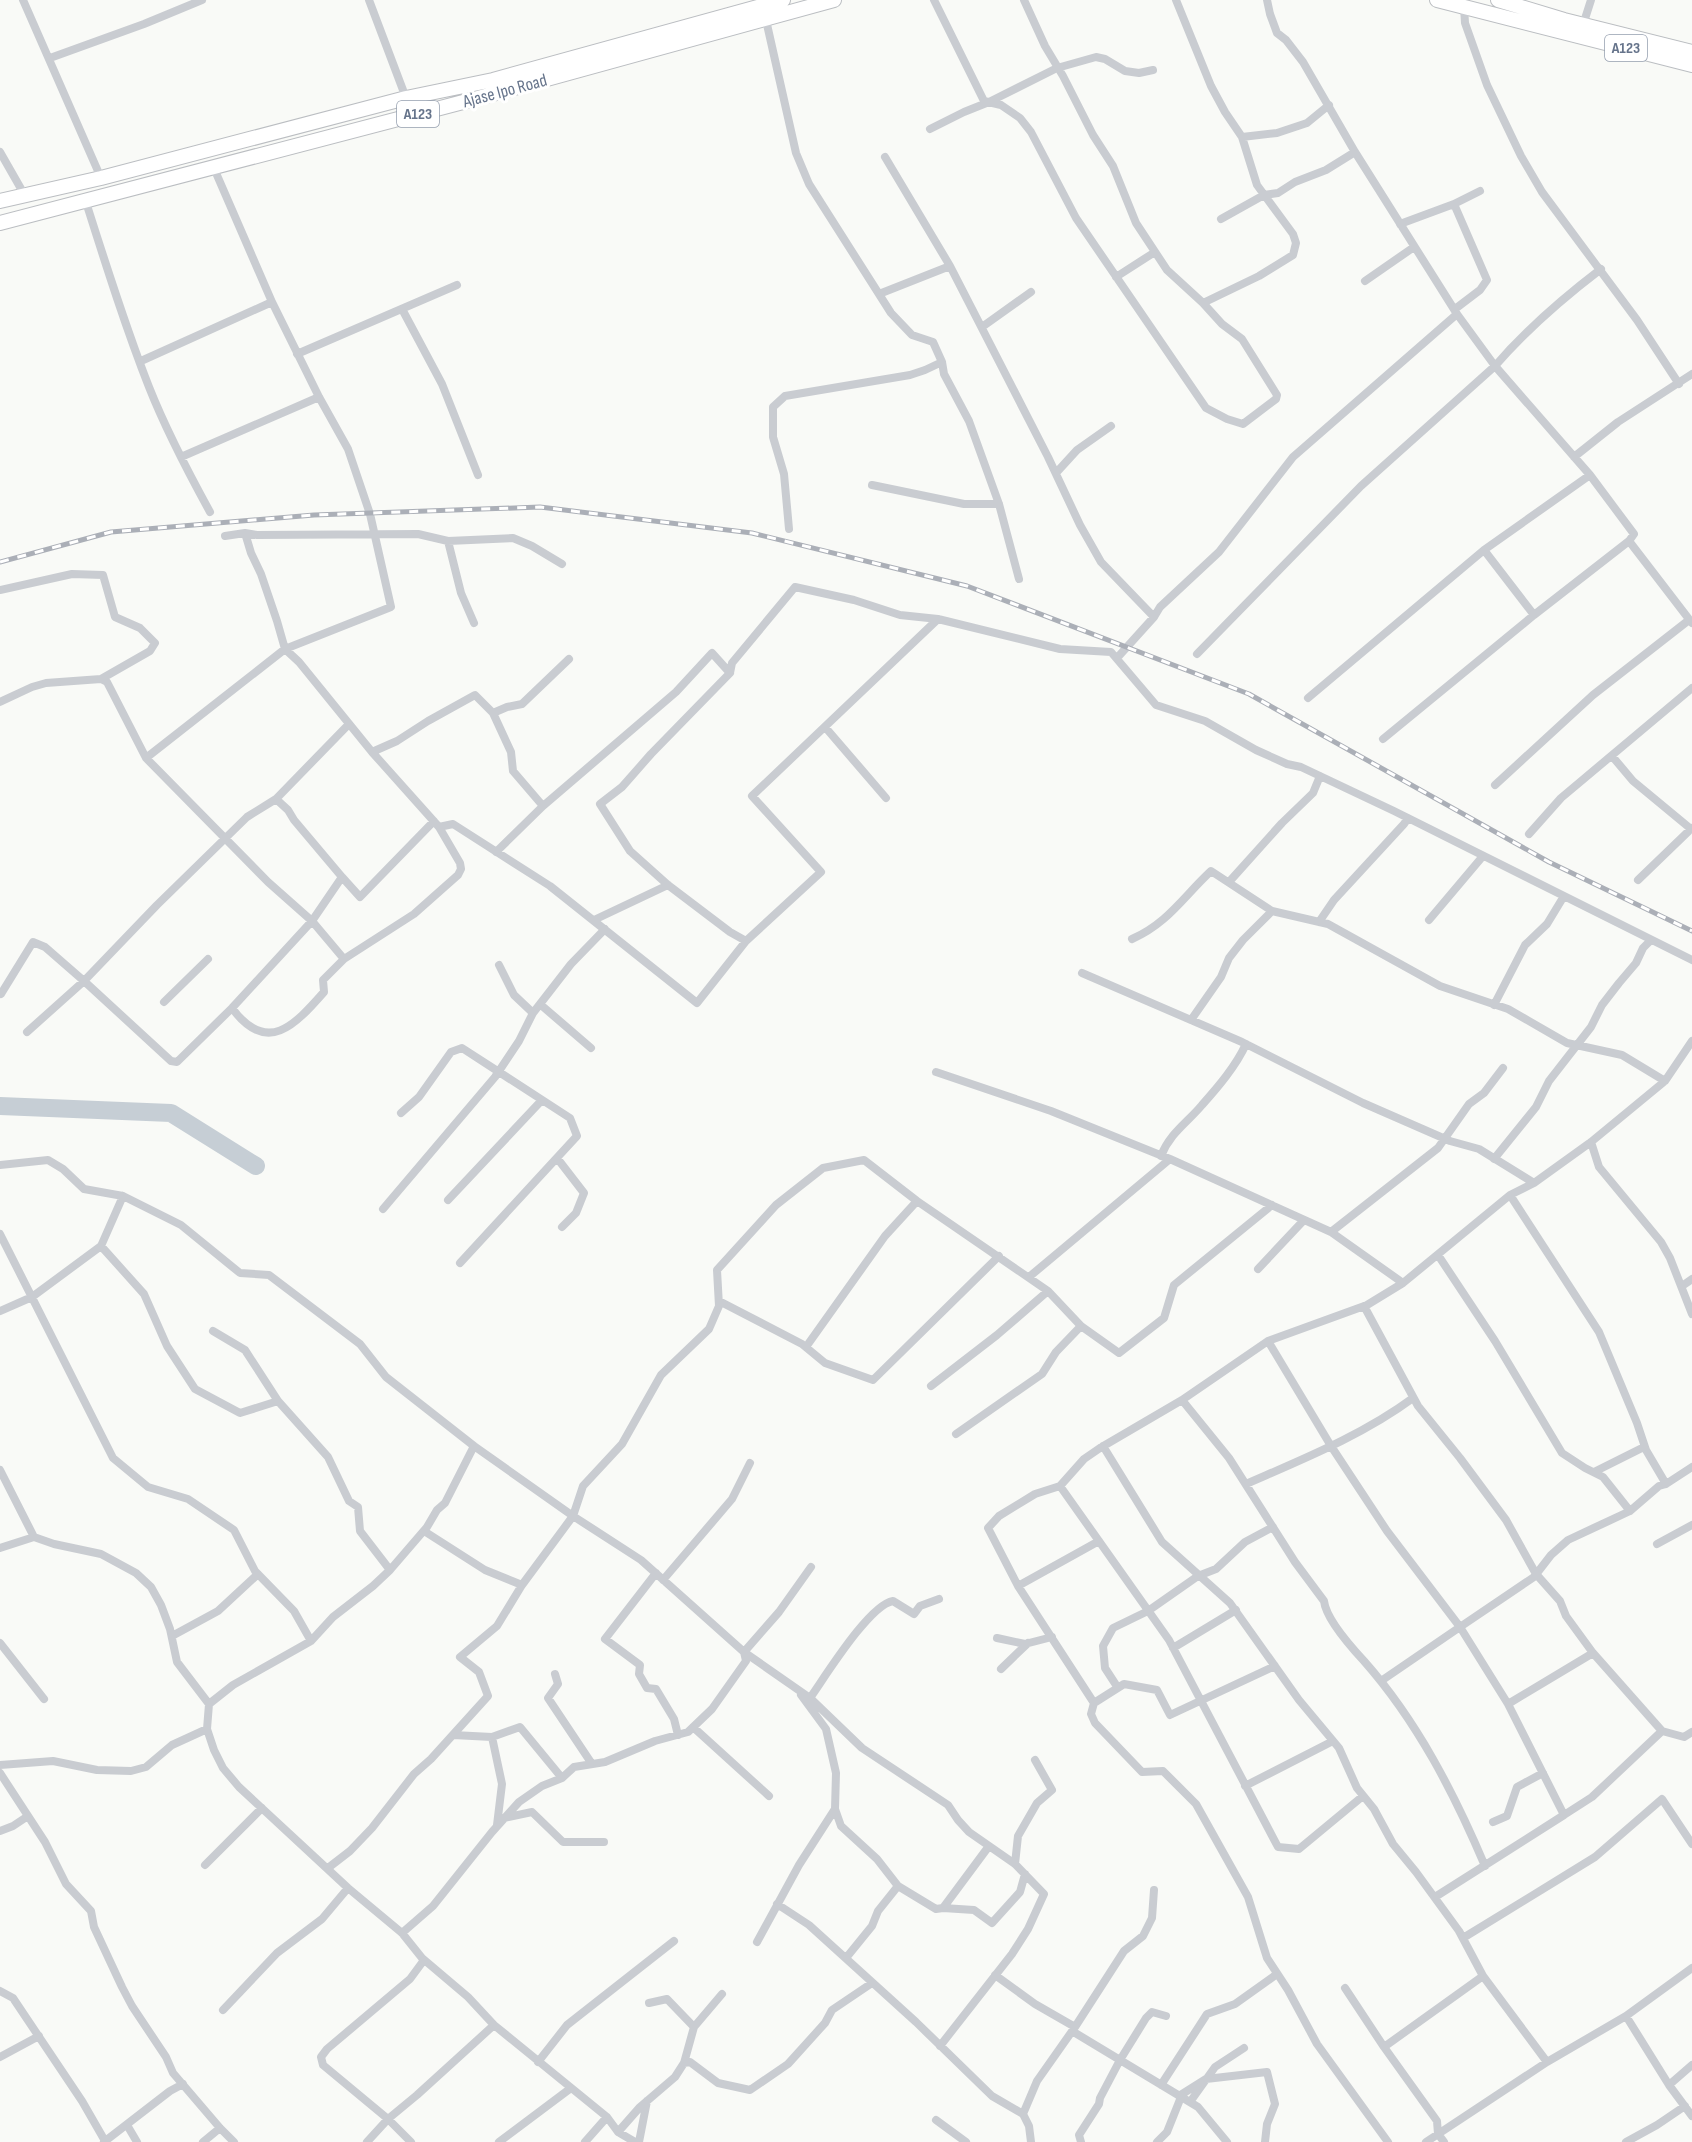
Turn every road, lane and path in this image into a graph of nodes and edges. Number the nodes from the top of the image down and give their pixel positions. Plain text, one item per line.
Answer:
1 (23, 0) edge
2 (202, 0) edge
3 (369, 0) edge
4 (783, 0) edge
5 (834, 0) edge
6 (934, 0) edge
7 (1024, 0) edge
8 (1176, 0) edge
9 (1267, 0) edge
10 (1437, 0) edge
11 (1498, 0) edge
12 (1591, 0) edge
13 (1464, 7) junction
14 (766, 20) junction
15 (1583, 25) junction
16 (1562, 26) junction
17 (1692, 52) edge
18 (50, 58) junction
19 (1692, 64) edge
20 (1057, 68) junction
21 (1153, 70) dead end
22 (406, 98) junction
23 (989, 102) junction
24 (1329, 105) junction
25 (930, 129) dead end
26 (1242, 137) junction
27 (0, 152) edge
28 (1354, 152) junction
29 (885, 157) dead end
30 (213, 166) junction
31 (101, 178) junction
32 (1480, 191) dead end
33 (24, 194) junction
34 (1264, 195) junction
35 (85, 200) junction
36 (0, 201) edge
37 (1454, 204) junction
38 (1221, 219) dead end
39 (0, 223) edge
40 (1400, 225) junction
41 (1414, 247) junction
42 (1155, 252) junction
43 (950, 266) junction
44 (1601, 269) junction
45 (1116, 277) junction
46 (1365, 281) dead end
47 (457, 285) dead end
48 (1031, 292) dead end
49 (879, 294) junction
50 (272, 302) junction
51 (1203, 303) junction
52 (402, 309) junction
53 (1456, 311) junction
54 (982, 327) junction
55 (297, 354) junction
56 (141, 361) junction
57 (942, 362) junction
58 (1495, 366) junction
59 (1692, 374) edge
60 (1679, 384) junction
61 (319, 397) junction
62 (1111, 426) dead end
63 (181, 457) junction
64 (1574, 457) junction
65 (1056, 473) junction
66 (478, 475) dead end
67 (1590, 476) junction
68 (872, 485) dead end
69 (999, 504) junction
70 (210, 512) dead end
71 (789, 529) dead end
72 (245, 533) junction
73 (376, 534) junction
74 (225, 536) dead end
75 (448, 541) junction
76 (1629, 541) junction
77 (1484, 550) junction
78 (562, 564) dead end
79 (1019, 579) dead end
80 (0, 590) edge
81 (1534, 615) junction
82 (1154, 617) junction
83 (938, 619) junction
84 (1690, 622) edge
85 (474, 623) dead end
86 (285, 649) junction
87 (1197, 654) dead end
88 (1117, 658) junction
89 (569, 659) dead end
90 (730, 673) junction
91 (101, 679) junction
92 (1692, 688) edge
93 (1308, 698) dead end
94 (0, 702) edge
95 (493, 713) junction
96 (349, 724) junction
97 (825, 727) junction
98 (1383, 739) dead end
99 (372, 752) junction
100 (1612, 756) junction
101 (146, 758) junction
102 (1320, 776) junction
103 (1496, 784) dead end
104 (886, 798) dead end
105 (276, 799) junction
106 (543, 806) junction
107 (1408, 818) junction
108 (437, 824) junction
109 (1691, 829) edge
110 (1529, 834) dead end
111 (225, 839) junction
112 (496, 852) junction
113 (1483, 856) junction
114 (342, 877) junction
115 (1638, 880) dead end
116 (1229, 882) junction
117 (668, 885) junction
118 (1564, 896) junction
119 (1272, 911) junction
120 (594, 920) junction
121 (1429, 920) dead end
122 (312, 921) junction
123 (1319, 922) junction
124 (605, 929) junction
125 (1132, 939) dead end
126 (1651, 940) junction
127 (746, 941) junction
128 (208, 959) dead end
129 (344, 959) junction
130 (1692, 960) edge
131 (499, 965) dead end
132 (1082, 973) dead end
133 (84, 981) junction
134 (0, 993) edge
135 (164, 1002) dead end
136 (541, 1005) junction
137 (1494, 1005) junction
138 (232, 1008) junction
139 (533, 1013) junction
140 (1191, 1020) junction
141 (27, 1032) dead end
142 (1246, 1044) junction
143 (1576, 1045) junction
144 (591, 1048) dead end
145 (1690, 1048) edge
146 (1503, 1068) dead end
147 (499, 1071) junction
148 (936, 1072) dead end
149 (1665, 1081) junction
150 (542, 1100) junction
151 (401, 1113) dead end
152 (1445, 1138) junction
153 (1590, 1142) junction
154 (1166, 1157) junction
155 (557, 1158) junction
156 (1494, 1159) junction
157 (0, 1165) edge
158 (1534, 1183) junction
159 (1510, 1195) junction
160 (123, 1196) junction
161 (448, 1200) dead end
162 (917, 1201) junction
163 (1272, 1205) junction
164 (383, 1209) dead end
165 (1304, 1220) junction
166 (562, 1227) dead end
167 (1331, 1232) junction
168 (0, 1234) edge
169 (101, 1246) junction
170 (1438, 1255) junction
171 (999, 1256) junction
172 (460, 1263) dead end
173 (1258, 1269) dead end
174 (1029, 1277) junction
175 (1692, 1279) edge
176 (1403, 1283) junction
177 (1682, 1286) junction
178 (1048, 1291) junction
179 (32, 1297) junction
180 (719, 1301) junction
181 (1364, 1306) junction
182 (0, 1311) edge
183 (1692, 1314) edge
184 (1081, 1326) junction
185 (213, 1330) dead end
186 (1268, 1341) junction
187 (806, 1347) junction
188 (931, 1386) dead end
189 (1413, 1398) junction
190 (1182, 1400) junction
191 (278, 1401) junction
192 (956, 1434) dead end
193 (474, 1446) junction
194 (1103, 1446) junction
195 (1331, 1446) junction
196 (1644, 1447) junction
197 (750, 1463) dead end
198 (1692, 1467) edge
199 (0, 1470) edge
200 (1594, 1472) junction
201 (1246, 1484) junction
202 (1666, 1484) junction
203 (1060, 1486) junction
204 (1630, 1511) junction
205 (573, 1516) junction
206 (1692, 1525) edge
207 (1273, 1527) junction
208 (424, 1530) junction
209 (34, 1537) junction
210 (1099, 1541) junction
211 (1658, 1544) dead end
212 (0, 1548) edge
213 (811, 1568) dead end
214 (390, 1570) junction
215 (656, 1573) junction
216 (258, 1574) junction
217 (1536, 1574) junction
218 (1198, 1576) junction
219 (663, 1580) junction
220 (522, 1586) junction
221 (1018, 1586) junction
222 (939, 1599) dead end
223 (1236, 1610) junction
224 (1148, 1611) junction
225 (1460, 1627) junction
226 (172, 1636) junction
227 (1052, 1637) junction
228 (997, 1638) dead end
229 (311, 1641) junction
230 (0, 1643) edge
231 (1028, 1643) junction
232 (1173, 1648) junction
233 (744, 1652) junction
234 (1593, 1653) junction
235 (1275, 1666) junction
236 (1001, 1669) dead end
237 (555, 1674) dead end
238 (1380, 1681) junction
239 (1118, 1688) junction
240 (796, 1689) junction
241 (810, 1698) junction
242 (45, 1699) dead end
243 (1200, 1701) junction
244 (1094, 1703) junction
245 (208, 1704) junction
246 (1508, 1704) junction
247 (693, 1727) junction
248 (207, 1729) junction
249 (1662, 1731) junction
250 (1692, 1732) edge
251 (453, 1735) junction
252 (678, 1735) junction
253 (492, 1737) junction
254 (1333, 1741) junction
255 (1035, 1760) dead end
256 (592, 1764) junction
257 (0, 1765) edge
258 (0, 1773) edge
259 (1543, 1773) junction
260 (562, 1778) junction
261 (1245, 1786) junction
262 (769, 1796) dead end
263 (1363, 1796) junction
264 (262, 1808) junction
265 (836, 1809) junction
266 (28, 1815) junction
267 (1564, 1815) junction
268 (504, 1818) junction
269 (1493, 1822) dead end
270 (497, 1826) junction
271 (0, 1831) edge
272 (604, 1842) dead end
273 (1692, 1844) edge
274 (989, 1846) junction
275 (1015, 1864) junction
276 (206, 1865) dead end
277 (1485, 1866) junction
278 (328, 1868) junction
279 (1025, 1874) junction
280 (898, 1886) junction
281 (348, 1888) junction
282 (1154, 1890) dead end
283 (1435, 1897) junction
284 (777, 1904) junction
285 (943, 1908) junction
286 (402, 1934) junction
287 (1463, 1938) junction
288 (674, 1941) dead end
289 (757, 1942) dead end
290 (846, 1959) junction
291 (424, 1960) junction
292 (1692, 1968) edge
293 (1277, 1974) junction
294 (995, 1975) junction
295 (1483, 1976) junction
296 (872, 1983) junction
297 (1345, 1988) dead end
298 (0, 1991) edge
299 (722, 1994) dead end
300 (649, 2003) dead end
301 (223, 2010) dead end
302 (1166, 2016) dead end
303 (1626, 2016) junction
304 (494, 2025) junction
305 (694, 2027) junction
306 (1074, 2029) junction
307 (39, 2036) junction
308 (940, 2046) junction
309 (1384, 2047) junction
310 (1244, 2048) dead end
311 (0, 2057) edge
312 (1120, 2060) junction
313 (538, 2062) junction
314 (1547, 2062) junction
315 (684, 2063) junction
316 (1692, 2066) edge
317 (1206, 2079) junction
318 (183, 2084) junction
319 (1161, 2085) junction
320 (1669, 2085) junction
321 (571, 2088) junction
322 (1180, 2096) junction
323 (647, 2101) junction
324 (1190, 2102) junction
325 (1685, 2106) junction
326 (1023, 2114) junction
327 (1692, 2116) edge
328 (607, 2117) junction
329 (388, 2119) junction
330 (936, 2121) dead end
331 (127, 2125) junction
332 (220, 2128) junction
333 (618, 2132) junction
334 (1441, 2138) edge
335 (104, 2142) edge
336 (137, 2142) edge
337 (203, 2142) edge
338 (234, 2142) edge
339 (367, 2142) edge
340 (411, 2142) edge
341 (499, 2142) edge
342 (585, 2142) edge
343 (637, 2142) edge
344 (966, 2142) edge
345 (1031, 2142) edge
346 (1081, 2142) edge
347 (1157, 2142) edge
348 (1227, 2142) edge
349 (1265, 2142) edge
350 (1388, 2142) edge
351 (1426, 2142) edge
352 (1626, 2142) edge

1 - 18 street
2 - 18 street
3 - 22 street
4 - 22 highway, Ajase Ipo Road / A123
5 - 14 highway, Ajase Ipo Road / A123
6 - 23 street
7 - 20 street
8 - 26 street
9 - 24 street
10 - 13 highway, A123
11 - 16 highway, A123
12 - 15 street
13 - 16 highway, A123
13 - 44 street
14 - 30 highway, Ajase Ipo Road / A123
14 - 49 street
15 - 16 highway, A123
15 - 17 highway, A123
16 - 19 highway, A123
18 - 31 street
20 - 21 street
20 - 23 street
20 - 42 street
22 - 31 highway, Ajase Ipo Road / A123
23 - 25 street
23 - 45 street
24 - 26 street
24 - 28 street
26 - 34 street
27 - 33 street
28 - 34 street
28 - 40 street
29 - 43 street
30 - 35 highway, Ajase Ipo Road / A123
30 - 50 street
31 - 33 highway, Ajase Ipo Road / A123
32 - 37 street
33 - 36 highway, Ajase Ipo Road / A123
34 - 38 street
34 - 51 street
35 - 39 highway, Ajase Ipo Road / A123
35 - 56 street
37 - 40 street
37 - 53 street
40 - 41 street
41 - 46 street
41 - 53 street
42 - 45 street
42 - 51 street
43 - 49 street
43 - 54 street
44 - 58 street
44 - 60 street
45 - 51 street
47 - 52 street
48 - 54 street
49 - 57 street
50 - 55 street
50 - 56 street
52 - 55 street
52 - 66 street
53 - 58 street
53 - 82 street
54 - 65 street
55 - 61 street
56 - 63 street
57 - 69 street
57 - 71 street
58 - 64 street
58 - 87 street
59 - 60 street
60 - 64 street
61 - 63 street
61 - 73 street
62 - 65 street
63 - 70 street
64 - 67 street
65 - 82 street
67 - 76 street
67 - 77 street
68 - 69 street
69 - 79 street
72 - 73 street
72 - 74 street
72 - 86 street
73 - 75 street
73 - 86 street
75 - 78 street
75 - 85 street
76 - 81 street
76 - 84 street
77 - 81 street
77 - 93 street
80 - 91 street
81 - 98 street
82 - 88 street
83 - 88 street
83 - 90 street
83 - 97 street
84 - 103 street
86 - 96 street
86 - 101 street
88 - 102 street
89 - 95 street
90 - 106 street
90 - 117 street
91 - 94 street
91 - 101 street
92 - 100 street
95 - 99 street
95 - 106 street
96 - 99 street
96 - 105 street
97 - 104 street
97 - 127 street
99 - 108 street
100 - 109 street
100 - 110 street
101 - 111 street
102 - 107 street
102 - 116 street
105 - 111 street
105 - 114 street
106 - 112 street
107 - 113 street
107 - 123 street
108 - 112 street
108 - 114 street
108 - 129 street
109 - 115 street
111 - 122 street
111 - 133 street
112 - 120 street
113 - 118 street
113 - 121 street
114 - 122 street
116 - 119 street
116 - 125 street
117 - 120 street
117 - 127 street
118 - 126 street
118 - 137 street
119 - 123 street
119 - 140 street
120 - 124 street
122 - 129 street
122 - 138 street
123 - 137 street
124 - 127 street
124 - 136 street
126 - 130 street
126 - 143 street
128 - 135 street
129 - 138 street
131 - 139 street
132 - 140 street
133 - 134 street
133 - 138 street
133 - 141 street
136 - 139 street
136 - 144 street
137 - 143 street
139 - 147 street
140 - 142 street
142 - 152 street
142 - 154 street
143 - 149 street
143 - 156 street
145 - 149 street
146 - 152 street
147 - 150 street
147 - 151 street
147 - 164 street
148 - 154 street
149 - 153 street
150 - 155 street
150 - 161 street
152 - 156 street
152 - 167 street
153 - 158 street
153 - 177 street
154 - 163 street
154 - 174 street
155 - 166 street
155 - 172 street
156 - 158 street
157 - 160 street
158 - 159 street
159 - 170 street
159 - 196 street
160 - 169 street
160 - 193 street
162 - 171 street
162 - 180 street
162 - 187 street
163 - 165 street
163 - 184 street
165 - 167 street
165 - 173 street
167 - 176 street
168 - 179 street
169 - 179 street
169 - 191 street
170 - 176 street
170 - 200 street
171 - 174 street
171 - 187 street
174 - 178 street
175 - 177 street
176 - 181 street
177 - 183 street
178 - 184 street
178 - 188 street
179 - 182 street
179 - 216 street
180 - 187 street
180 - 205 street
181 - 186 street
181 - 189 street
184 - 192 street
185 - 191 street
186 - 190 street
186 - 195 street
189 - 195 street
189 - 217 street
190 - 194 street
190 - 201 street
191 - 214 street
193 - 205 street
193 - 208 street
194 - 203 street
194 - 218 street
195 - 201 street
195 - 225 street
196 - 200 street
196 - 202 street
197 - 219 street
198 - 202 street
199 - 209 street
200 - 204 street
201 - 207 street
202 - 204 street
203 - 210 street
203 - 221 street
204 - 217 street
205 - 215 street
205 - 220 street
206 - 211 street
207 - 218 street
207 - 238 street
208 - 214 street
208 - 220 street
209 - 212 street
209 - 226 street
210 - 221 street
210 - 224 street
213 - 233 street
214 - 229 street
215 - 219 street
215 - 252 street
216 - 226 street
216 - 229 street
217 - 225 street
217 - 234 street
218 - 223 street
218 - 224 street
219 - 233 street
220 - 251 street
221 - 227 street
222 - 241 street
223 - 232 street
223 - 235 street
224 - 232 street
224 - 239 street
225 - 238 street
225 - 246 street
226 - 245 street
227 - 231 street
227 - 244 street
228 - 231 street
229 - 245 street
230 - 242 street
231 - 236 street
232 - 243 street
233 - 240 street
233 - 247 street
234 - 246 street
234 - 249 street
235 - 243 street
235 - 254 street
237 - 256 street
238 - 277 street
239 - 243 street
239 - 244 street
240 - 241 street
240 - 265 street
241 - 274 street
243 - 261 street
244 - 293 street
245 - 248 street
246 - 259 street
247 - 252 street
247 - 262 street
248 - 257 street
248 - 264 street
249 - 250 street
249 - 267 street
251 - 253 street
251 - 278 street
252 - 256 street
253 - 260 street
253 - 270 street
254 - 261 street
254 - 263 street
255 - 275 street
256 - 260 street
258 - 266 street
259 - 267 street
259 - 269 street
260 - 268 street
261 - 263 street
263 - 283 street
264 - 276 street
264 - 278 street
265 - 280 street
265 - 284 street
266 - 271 street
266 - 318 street
267 - 277 street
268 - 270 street
268 - 272 street
270 - 286 street
273 - 287 street
274 - 275 street
274 - 285 street
275 - 279 street
277 - 283 street
278 - 281 street
279 - 285 street
279 - 294 street
280 - 285 street
280 - 290 street
281 - 286 street
281 - 301 street
282 - 306 street
283 - 287 street
284 - 289 street
284 - 290 street
286 - 291 street
287 - 295 street
288 - 313 street
290 - 296 street
291 - 304 street
291 - 329 street
292 - 303 street
293 - 319 street
293 - 350 street
294 - 306 street
294 - 308 street
295 - 309 street
295 - 314 street
296 - 308 street
296 - 315 street
297 - 309 street
298 - 307 street
299 - 305 street
300 - 305 street
302 - 312 street
303 - 314 street
303 - 320 street
304 - 313 street
304 - 329 street
305 - 315 street
306 - 312 street
306 - 326 street
307 - 311 street
307 - 335 street
308 - 326 street
309 - 334 street
310 - 317 street
312 - 319 street
312 - 346 street
313 - 321 street
314 - 334 street
315 - 323 street
316 - 320 street
317 - 322 street
317 - 324 street
317 - 349 street
318 - 331 street
318 - 332 street
319 - 322 street
320 - 325 street
321 - 328 street
321 - 341 street
322 - 324 street
322 - 347 street
323 - 333 street
323 - 343 street
324 - 348 street
325 - 327 street
325 - 352 street
326 - 345 street
328 - 333 street
328 - 342 street
329 - 339 street
329 - 340 street
330 - 344 street
331 - 335 street
331 - 336 street
332 - 337 street
332 - 338 street
333 - 343 street
334 - 351 street

